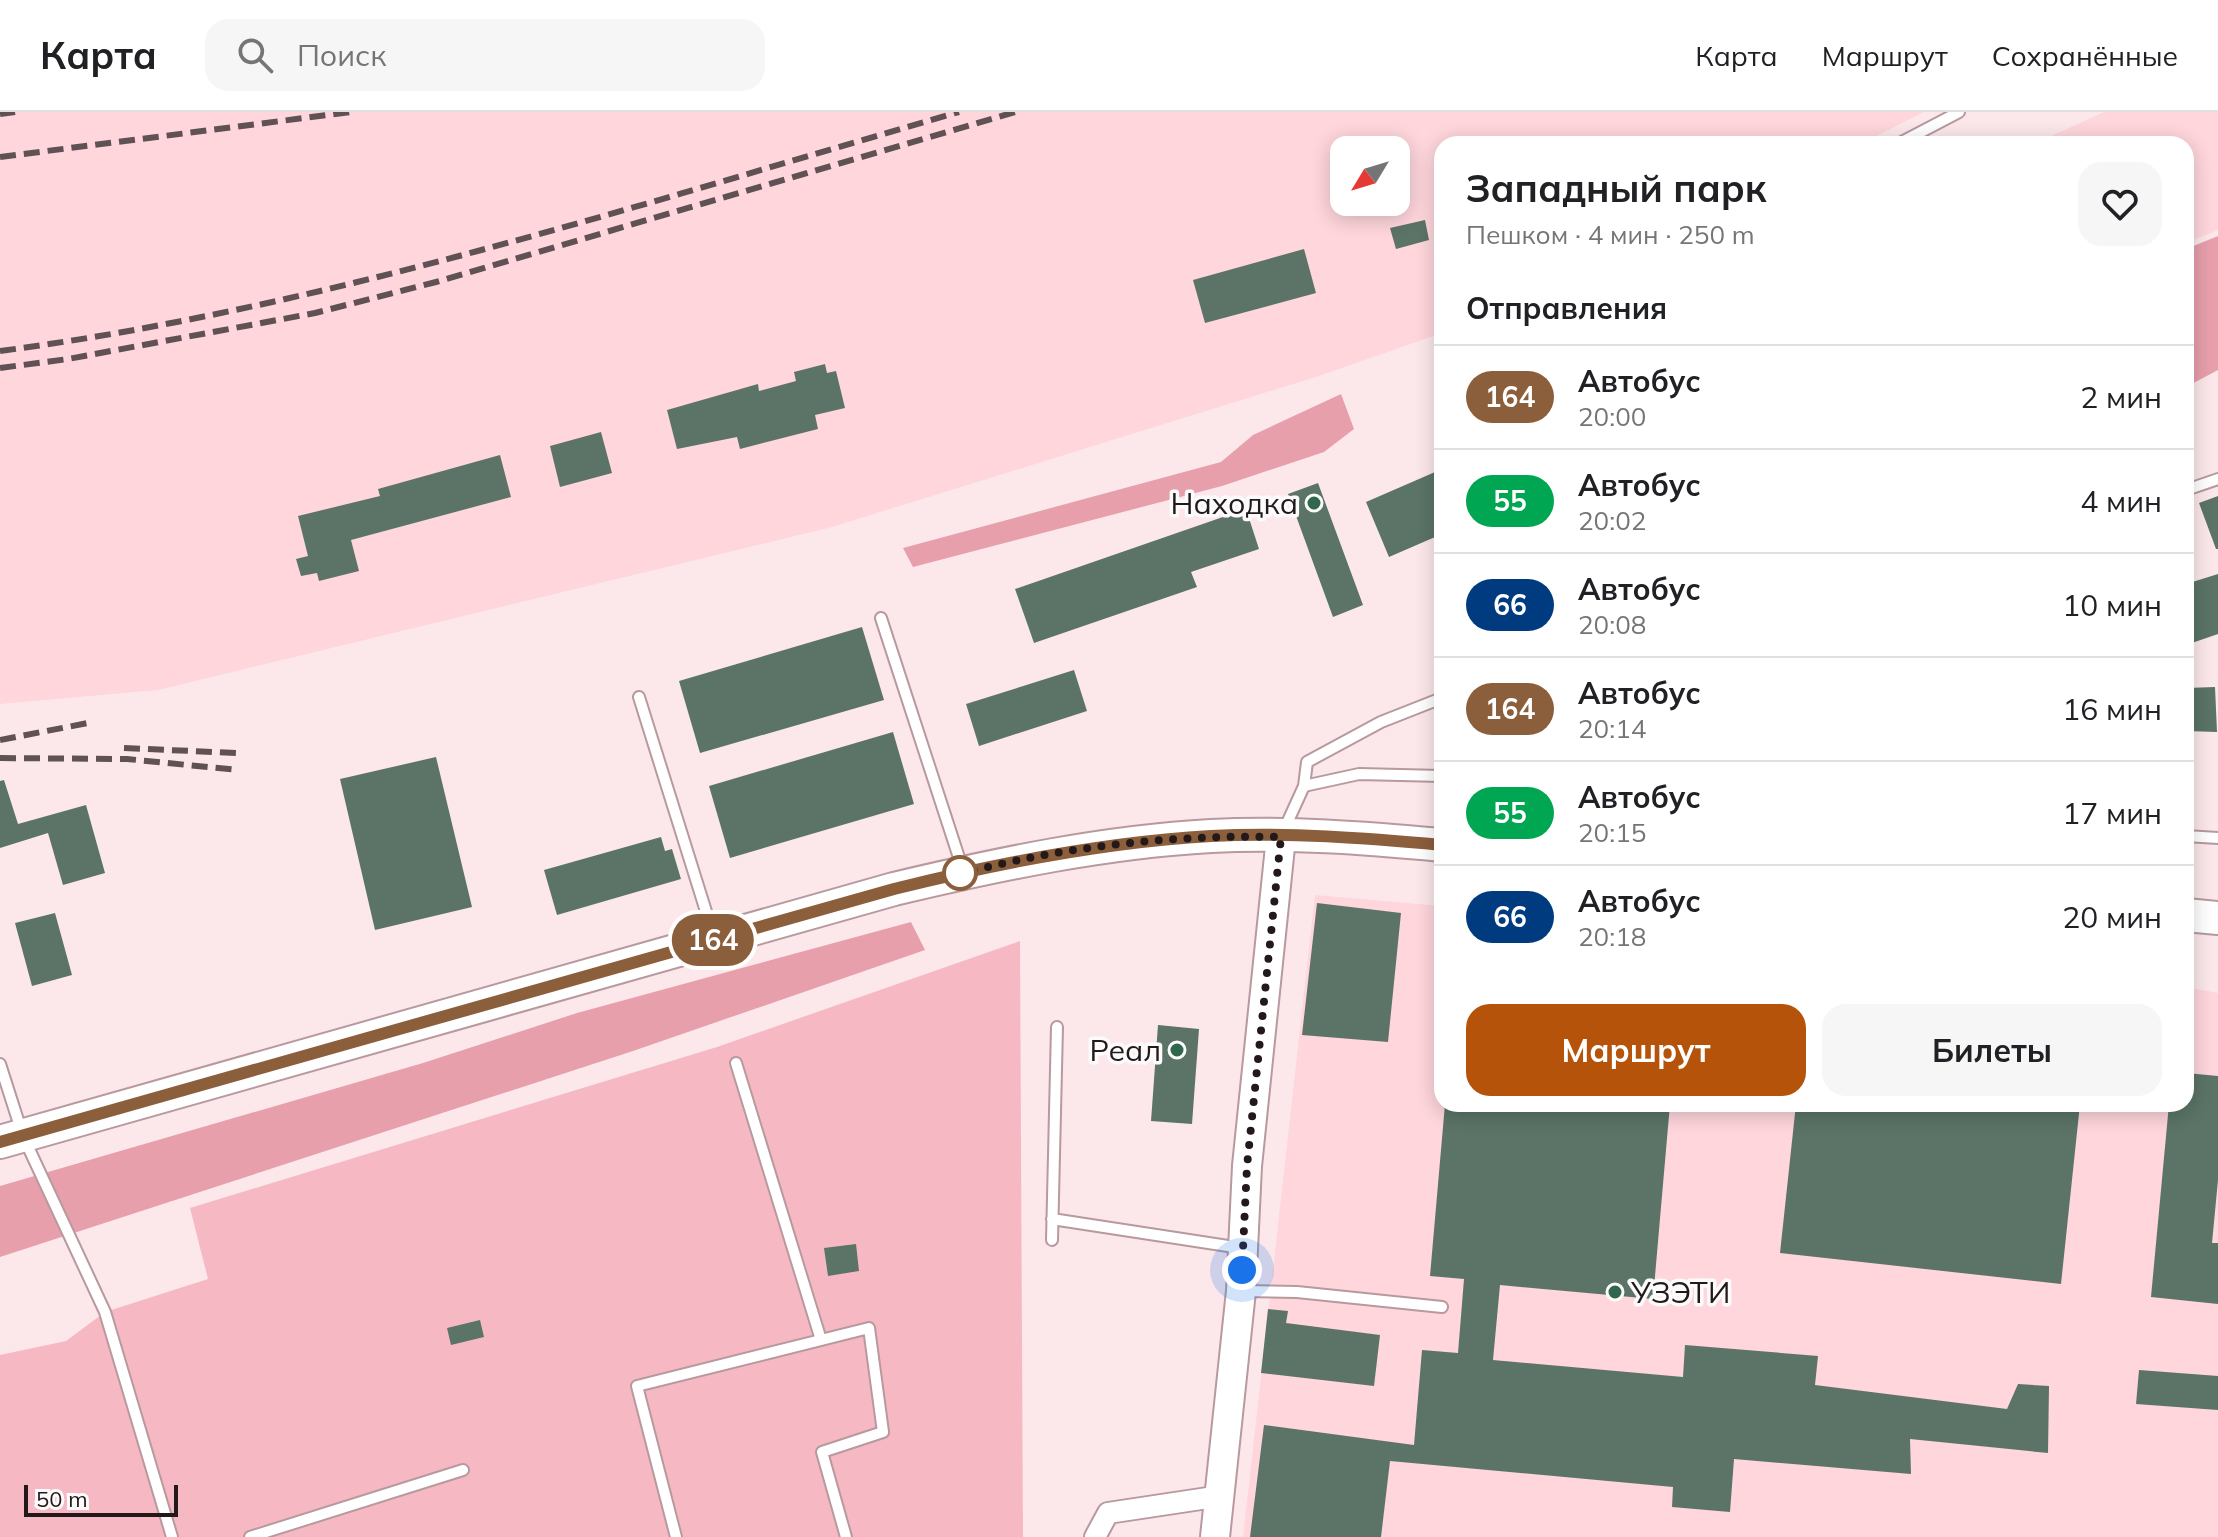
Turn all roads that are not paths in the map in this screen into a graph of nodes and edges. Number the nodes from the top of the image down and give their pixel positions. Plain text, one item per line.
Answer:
1 (1959, 112) edge
2 (1913, 136) edge
3 (2218, 479) edge
4 (2194, 487) edge
5 (881, 618) dead end
6 (639, 697) dead end
7 (1434, 701) edge
8 (1434, 776) edge
9 (1304, 786) junction
10 (2194, 836) edge
11 (1281, 837) junction
12 (2218, 838) edge
13 (1434, 844) edge
14 (964, 872) junction
15 (2194, 916) edge
16 (2218, 918) edge
17 (715, 939) junction
18 (1057, 1027) dead end
19 (736, 1063) dead end
20 (0, 1064) edge
21 (12, 1139) edge
22 (1052, 1219) junction
23 (1052, 1240) dead end
24 (1243, 1248) junction
25 (1241, 1291) junction
26 (1442, 1307) dead end
27 (821, 1340) junction
28 (463, 1470) dead end
29 (1221, 1496) junction
30 (172, 1537) edge
31 (250, 1537) edge
32 (676, 1537) edge
33 (846, 1537) edge
34 (1095, 1537) edge
35 (1215, 1537) edge

1 - 2 lane
3 - 4 lane
5 - 14 lane
6 - 17 lane
7 - 9 lane
8 - 9 lane
9 - 11 lane
10 - 12 lane
11 - 13 main road
11 - 14 main road
11 - 24 street
14 - 17 main road
15 - 16 main road
17 - 21 main road
18 - 22 lane
19 - 27 lane
20 - 21 lane
21 - 30 lane
22 - 23 lane
22 - 24 lane
24 - 25 street
25 - 26 lane
25 - 29 street
27 - 32 lane
27 - 33 lane
28 - 31 lane
29 - 34 street
29 - 35 street

